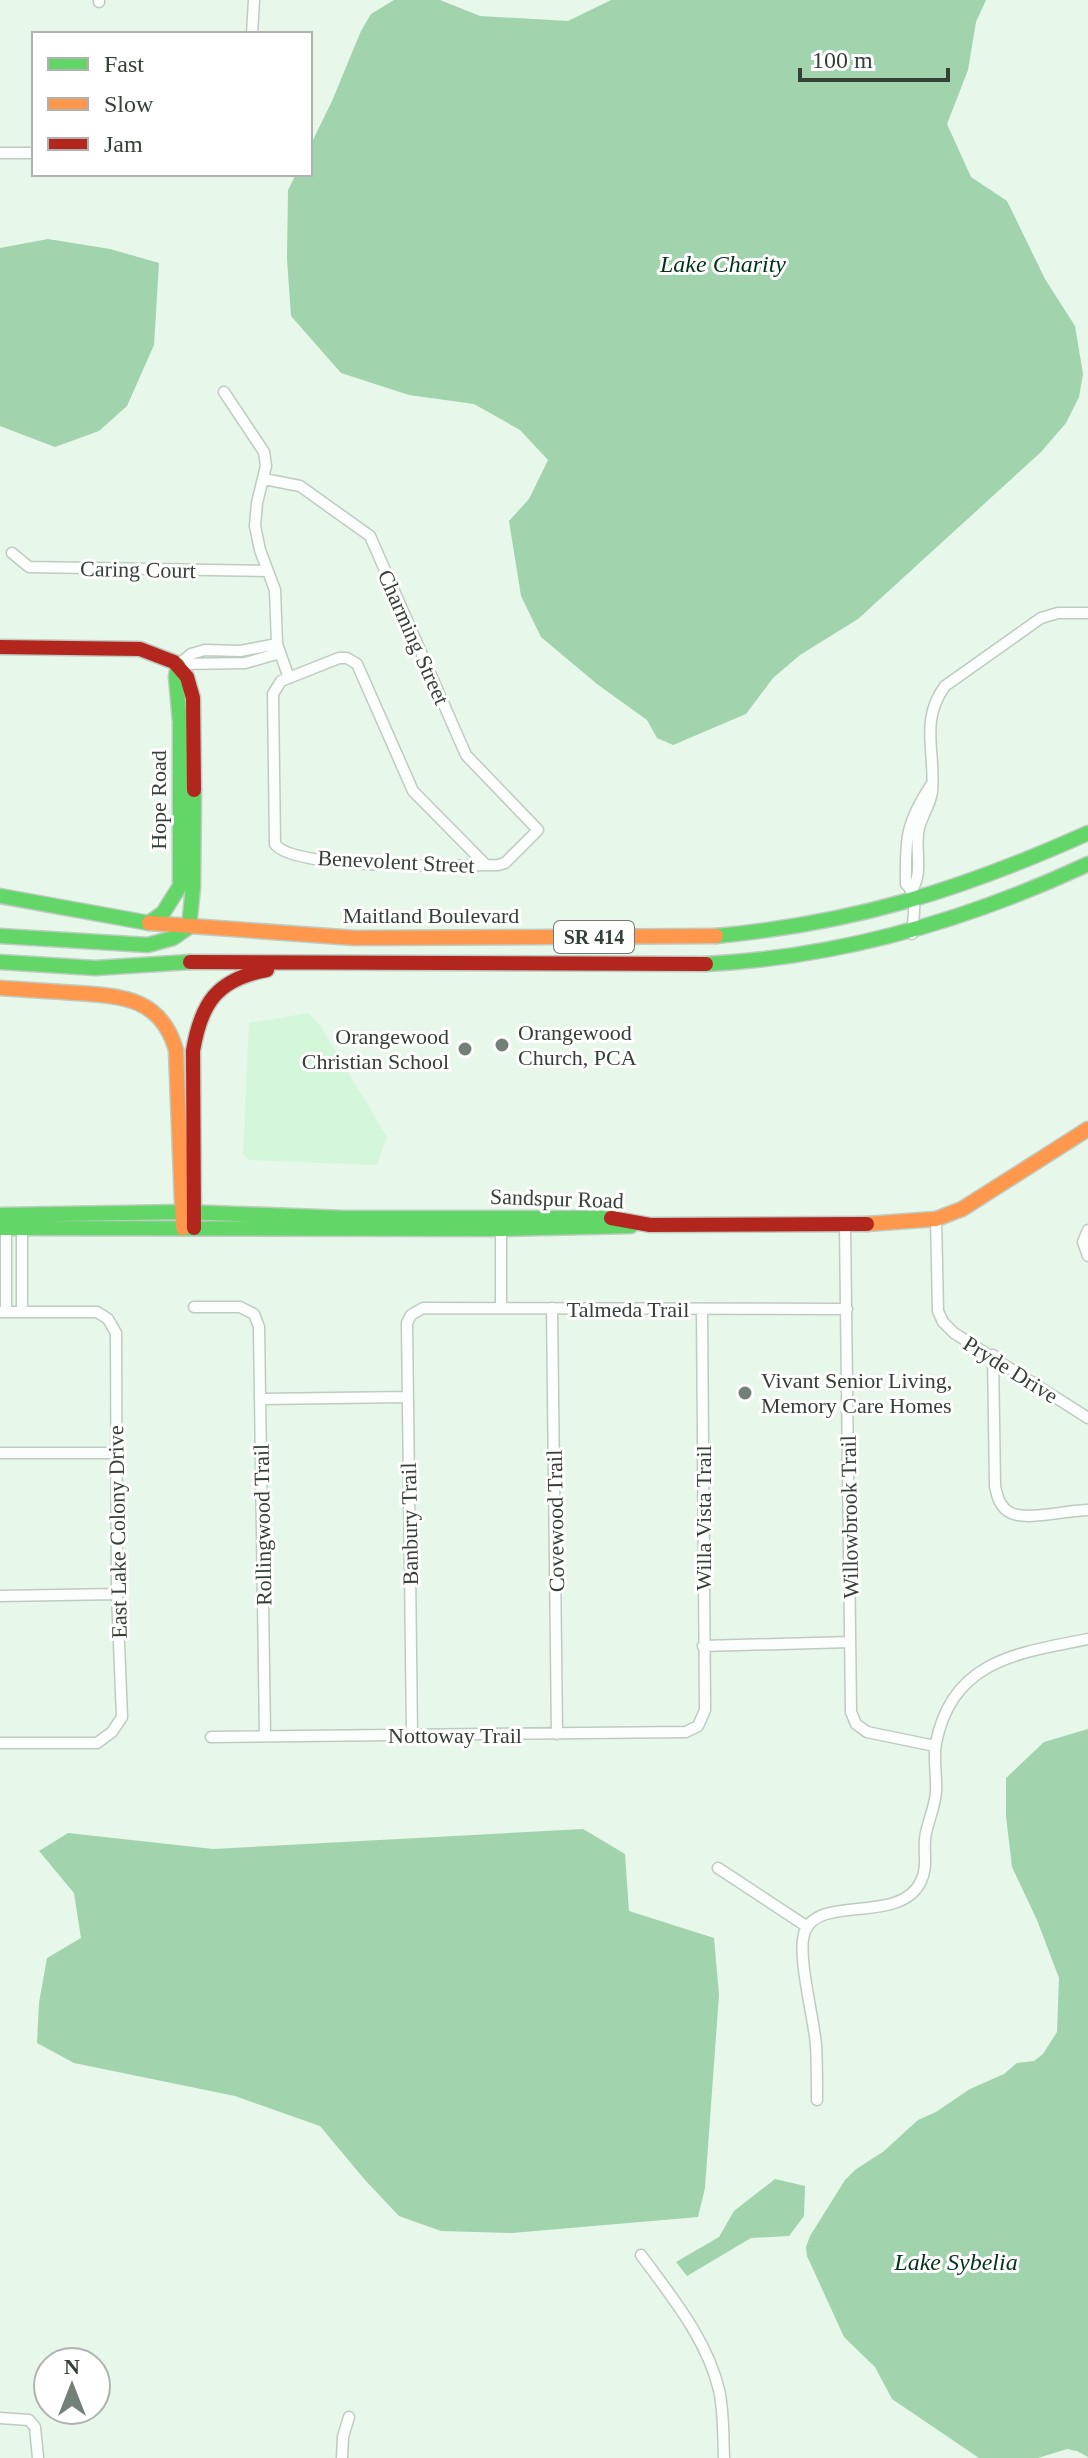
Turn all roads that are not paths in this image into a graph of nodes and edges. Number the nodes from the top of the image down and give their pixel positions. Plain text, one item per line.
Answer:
1 (254, 0) edge
2 (252, 32) edge
3 (0, 153) edge
4 (32, 153) edge
5 (224, 392) dead end
6 (264, 479) junction
7 (12, 553) dead end
8 (268, 571) junction
9 (1088, 613) edge
10 (0, 647) edge
11 (278, 648) junction
12 (179, 664) junction
13 (289, 678) junction
14 (538, 830) joint
15 (1088, 833) edge
16 (1088, 864) edge
17 (486, 865) junction
18 (0, 896) edge
19 (913, 896) junction
20 (149, 923) junction
21 (189, 927) junction
22 (930, 929) junction
23 (912, 934) junction
24 (0, 936) edge
25 (0, 954) edge
26 (0, 962) edge
27 (190, 962) junction
28 (372, 963) junction
29 (0, 988) edge
30 (1088, 1129) edge
31 (936, 1219) junction
32 (189, 1220) junction
33 (5, 1221) edge
34 (500, 1223) junction
35 (845, 1226) junction
36 (22, 1229) junction
37 (1088, 1230) edge
38 (1088, 1256) edge
39 (6, 1262) junction
40 (22, 1262) junction
41 (194, 1307) dead end
42 (501, 1308) junction
43 (552, 1308) junction
44 (702, 1309) junction
45 (847, 1309) junction
46 (3, 1312) edge
47 (22, 1312) junction
48 (411, 1315) joint
49 (993, 1355) junction
50 (407, 1397) junction
51 (261, 1399) junction
52 (1088, 1418) edge
53 (0, 1453) edge
54 (116, 1453) junction
55 (1088, 1510) edge
56 (117, 1594) junction
57 (0, 1596) edge
58 (1088, 1639) edge
59 (850, 1642) junction
60 (703, 1646) junction
61 (698, 1726) joint
62 (557, 1734) junction
63 (412, 1735) junction
64 (265, 1736) junction
65 (211, 1737) dead end
66 (0, 1743) edge
67 (935, 1746) junction
68 (718, 1868) dead end
69 (806, 1926) junction
70 (817, 2100) dead end
71 (641, 2255) dead end
72 (349, 2417) dead end
73 (0, 2418) edge
74 (38, 2458) edge
75 (342, 2458) edge
76 (724, 2458) edge

1 - 2 street
3 - 4 street
5 - 6 street
6 - 8 street
6 - 14 street, Charming Street
7 - 8 street, Caring Court
8 - 11 street
9 - 19 street
10 - 12 main road
11 - 12 street
11 - 13 street
12 - 20 main road, Hope Road
12 - 21 main road, Hope Road
13 - 17 street
13 - 17 street, Benevolent Street
14 - 17 street, Benevolent Street
15 - 19 main road, Maitland Boulevard / SR 414
16 - 22 main road
18 - 20 main road, Maitland Boulevard / SR 414
19 - 21 main road, Maitland Boulevard / SR 414
19 - 22 street
19 - 23 street
20 - 21 main road, Maitland Boulevard / SR 414
21 - 24 main road
22 - 23 main road
23 - 28 main road, SR 414
25 - 27 main road, SR 414
26 - 27 main road
27 - 28 main road, SR 414
28 - 32 main road
29 - 32 main road
30 - 31 main road, Sandspur Road
31 - 35 main road, Sandspur Road
31 - 49 street, Pryde Drive
32 - 33 main road, Sandspur Road
32 - 34 main road, Sandspur Road
32 - 34 main road, Sandspur Road
32 - 36 main road, Sandspur Road
33 - 36 main road, Sandspur Road
33 - 39 street
34 - 35 main road, Sandspur Road
34 - 42 street
35 - 45 street, Willowbrook Trail
36 - 40 street
37 - 38 street
39 - 40 street
39 - 46 street
40 - 47 street
41 - 51 street, Rollingwood Trail
42 - 43 street, Talmeda Trail
42 - 48 street, Talmeda Trail
43 - 44 street, Talmeda Trail
43 - 62 street, Covewood Trail
44 - 45 street, Talmeda Trail
44 - 60 street, Willa Vista Trail
45 - 59 street, Willowbrook Trail
46 - 47 street, East Lake Colony Drive
47 - 54 street, East Lake Colony Drive
48 - 50 street, Banbury Trail
49 - 52 street, Pryde Drive
49 - 55 street
50 - 51 street
50 - 63 street, Banbury Trail
51 - 64 street, Rollingwood Trail
53 - 54 street
54 - 56 street, East Lake Colony Drive
56 - 57 street
56 - 66 street, East Lake Colony Drive
58 - 67 street
59 - 60 street
59 - 67 street, Willowbrook Trail
60 - 61 street, Willa Vista Trail
61 - 62 street, Nottoway Trail
62 - 63 street, Nottoway Trail
63 - 64 street, Nottoway Trail
64 - 65 street, Nottoway Trail
67 - 69 street
68 - 69 street
69 - 70 street
71 - 76 street
72 - 75 street
73 - 74 street

